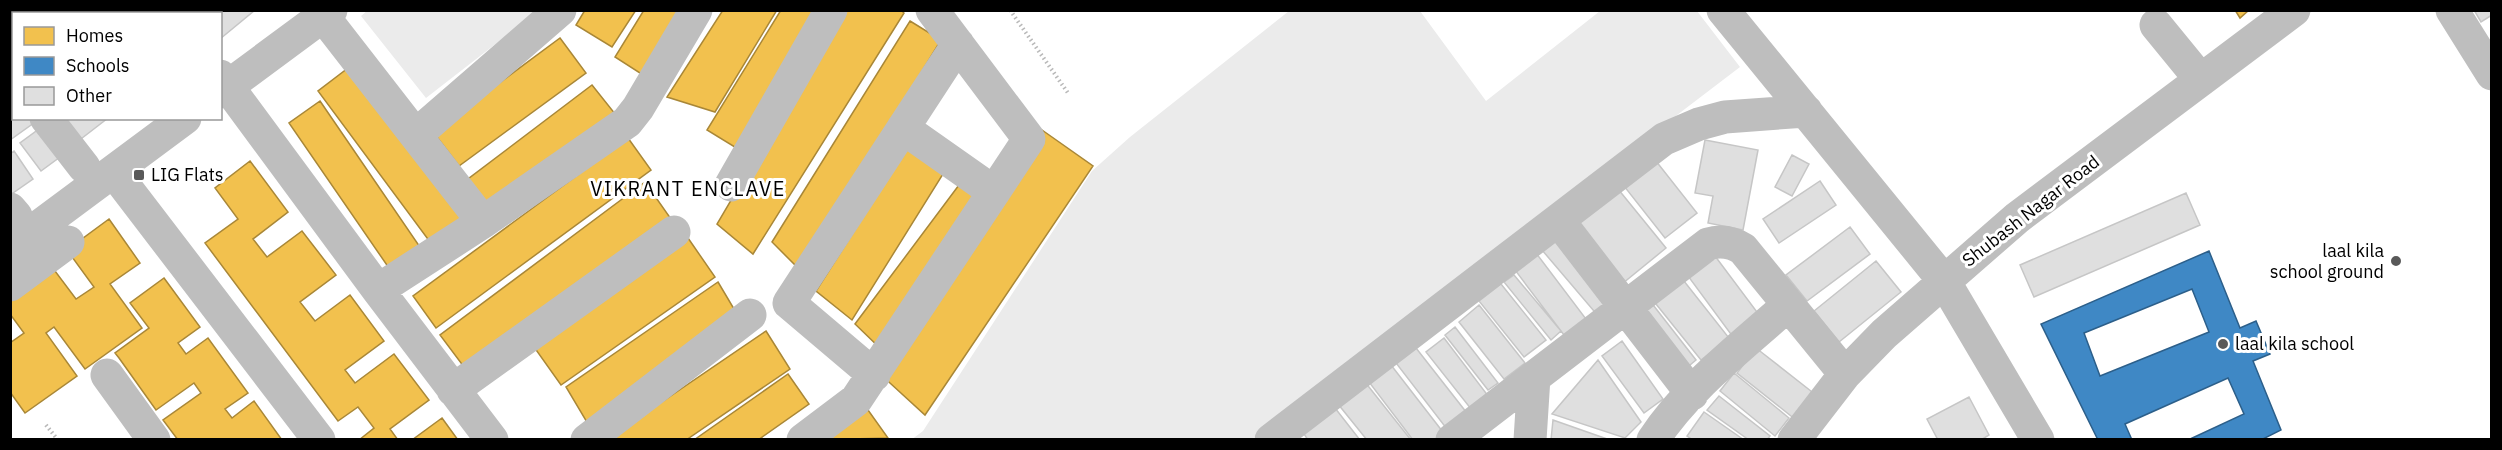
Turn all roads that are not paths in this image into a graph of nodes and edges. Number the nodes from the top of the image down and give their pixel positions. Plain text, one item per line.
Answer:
1 (560, 10) edge
2 (696, 10) edge
3 (831, 10) edge
4 (932, 10) edge
5 (1723, 10) edge
6 (2294, 10) edge
7 (2452, 10) edge
8 (319, 12) edge
9 (2159, 16) edge
10 (958, 44) junction
11 (2491, 71) edge
12 (2201, 80) junction
13 (222, 81) edge
14 (1806, 111) junction
15 (48, 120) edge
16 (149, 120) edge
17 (182, 120) edge
18 (903, 128) junction
19 (417, 134) junction
20 (99, 170) junction
21 (731, 185) dead end
22 (994, 192) junction
23 (12, 215) edge
24 (1559, 221) junction
25 (483, 222) junction
26 (674, 232) dead end
27 (68, 242) dead end
28 (10, 248) edge
29 (1944, 281) junction
30 (10, 285) edge
31 (378, 290) junction
32 (1788, 305) junction
33 (1625, 307) junction
34 (750, 315) dead end
35 (1845, 374) junction
36 (107, 375) dead end
37 (874, 375) junction
38 (1534, 377) junction
39 (453, 390) junction
40 (1692, 394) junction
41 (154, 440) edge
42 (319, 440) edge
43 (492, 440) edge
44 (588, 440) edge
45 (803, 440) edge
46 (1271, 440) edge
47 (1452, 440) edge
48 (1530, 440) edge
49 (1653, 440) edge
50 (1794, 440) edge
51 (2038, 440) edge

1 - 19 street
2 - 25 street
3 - 21 street
4 - 10 street
5 - 14 street
6 - 12 street, Shubash Nagar Road
7 - 11 street
8 - 13 street
8 - 19 street
9 - 12 street
10 - 18 street
10 - 22 street
12 - 29 street, Shubash Nagar Road
13 - 31 street
14 - 24 street
14 - 29 street
15 - 20 street
16 - 20 street
17 - 20 street
18 - 22 street
18 - 37 street
19 - 25 street
20 - 23 street
20 - 28 street
20 - 42 street
22 - 37 street
24 - 33 street
24 - 46 street
25 - 31 street
26 - 39 street
27 - 30 street
29 - 35 street, Shubash Nagar Road
29 - 51 street
31 - 39 street
32 - 33 street
32 - 35 street
32 - 40 street
33 - 38 street
33 - 40 street
34 - 44 street
35 - 50 street, Shubash Nagar Road
36 - 41 street
37 - 45 street
38 - 47 street
38 - 48 street
39 - 43 street
40 - 49 street

